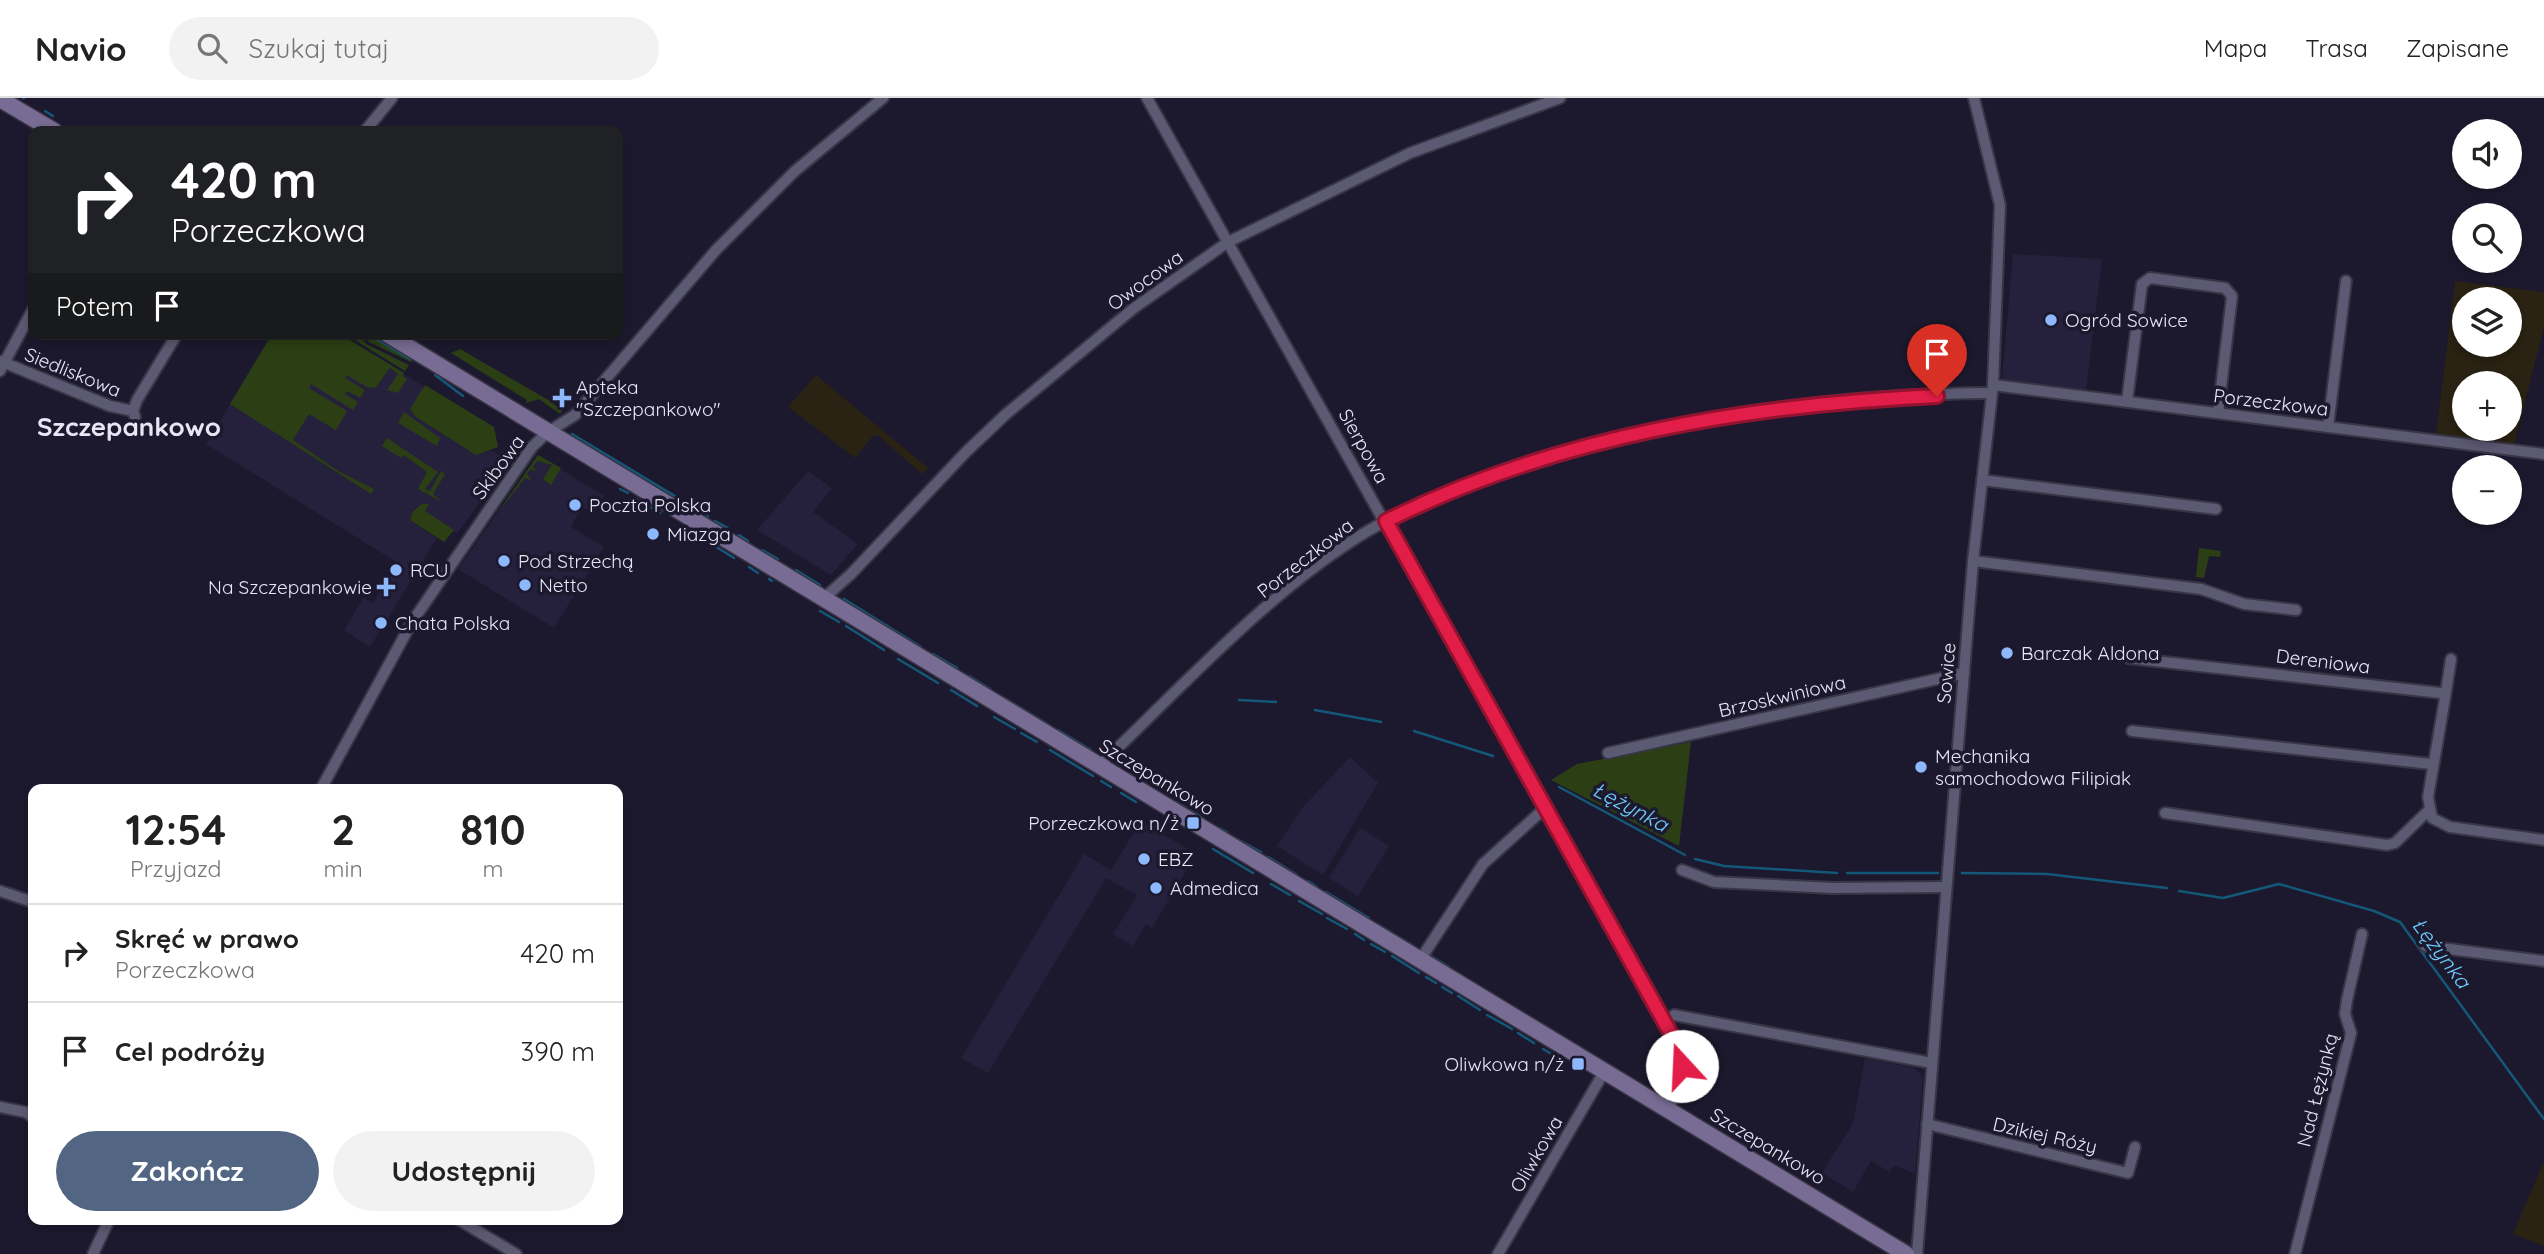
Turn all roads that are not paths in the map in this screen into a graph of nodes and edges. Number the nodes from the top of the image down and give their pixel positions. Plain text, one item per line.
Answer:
1 (392, 98) edge
2 (883, 98) edge
3 (1147, 98) edge
4 (1560, 98) edge
5 (1974, 98) edge
6 (0, 99) edge
7 (46, 126) edge
8 (369, 126) edge
9 (1228, 242) junction
10 (2346, 281) dead end
11 (28, 318) edge
12 (174, 340) edge
13 (397, 340) edge
14 (2, 365) edge
15 (1992, 389) junction
16 (2127, 401) junction
17 (2218, 413) junction
18 (2328, 427) junction
19 (548, 432) junction
20 (2544, 454) edge
21 (1982, 480) junction
22 (2216, 509) dead end
23 (1386, 521) junction
24 (1973, 561) junction
25 (823, 599) junction
26 (2296, 610) dead end
27 (2128, 658) dead end
28 (2451, 659) dead end
29 (1964, 673) junction
30 (2445, 698) junction
31 (2132, 731) dead end
32 (1608, 753) dead end
33 (2431, 764) junction
34 (1099, 766) junction
35 (324, 784) edge
36 (1545, 808) junction
37 (2429, 810) junction
38 (2165, 813) dead end
39 (2544, 840) edge
40 (1682, 870) dead end
41 (1946, 887) junction
42 (0, 891) edge
43 (28, 900) edge
44 (2362, 934) dead end
45 (2425, 946) dead end
46 (1420, 960) junction
47 (2544, 961) edge
48 (1674, 1015) dead end
49 (1932, 1063) junction
50 (1604, 1072) junction
51 (0, 1107) edge
52 (1667, 1110) junction
53 (28, 1115) edge
54 (1927, 1124) junction
55 (2135, 1147) dead end
56 (107, 1225) edge
57 (467, 1225) edge
58 (93, 1254) edge
59 (516, 1254) edge
60 (1498, 1254) edge
61 (1906, 1254) edge
62 (1917, 1254) edge
63 (2295, 1254) edge

1 - 8 street
2 - 19 street, Skibowa
3 - 9 street, Sierpowa
4 - 9 street, Owocowa
5 - 15 street, Sowice
6 - 7 street
9 - 23 street, Sierpowa
9 - 25 street, Owocowa
10 - 18 street
11 - 14 street
12 - 14 street, Siedliskowa
13 - 19 street, Szczepankowo
15 - 16 street, Porzeczkowa
15 - 21 street, Sowice
15 - 23 street, Porzeczkowa
16 - 17 street, Porzeczkowa
16 - 17 street
17 - 18 street, Porzeczkowa
18 - 20 street, Porzeczkowa
19 - 25 street, Szczepankowo
19 - 35 street, Skibowa
21 - 22 street
21 - 24 street, Sowice
23 - 34 street, Porzeczkowa
23 - 36 street, Sierpowa
24 - 26 street
24 - 29 street, Sowice
25 - 34 street, Szczepankowo
27 - 30 street, Dereniowa
28 - 30 street
29 - 32 street, Brzoskwiniowa
29 - 41 street, Sowice
30 - 33 street
31 - 33 street
33 - 37 street
34 - 46 street, Szczepankowo
36 - 46 street
36 - 52 street, Sierpowa
37 - 38 street
37 - 39 street
40 - 41 street
41 - 49 street, Sowice
42 - 43 street
44 - 63 street, Nad Łężynką
45 - 47 street
46 - 50 street, Szczepankowo
48 - 49 street
49 - 54 street, Sowice
50 - 52 street, Szczepankowo
50 - 60 street, Oliwkowa
51 - 53 street
52 - 61 street, Szczepankowo
54 - 55 street, Dzikiej Róży
54 - 62 street, Sowice
56 - 58 street
57 - 59 street

